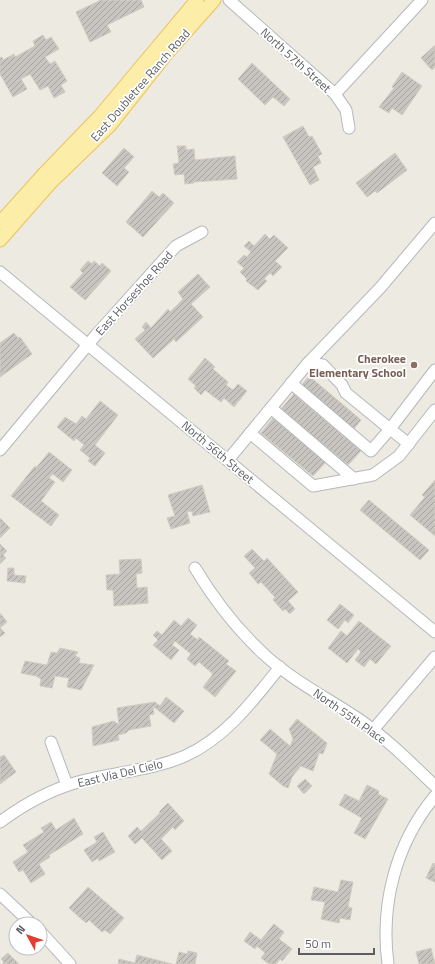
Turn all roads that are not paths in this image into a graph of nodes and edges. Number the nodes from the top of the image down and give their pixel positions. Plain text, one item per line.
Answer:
1 (197, 0) edge
2 (214, 0) edge
3 (229, 0) edge
4 (422, 0) edge
5 (335, 94) junction
6 (349, 128) dead end
7 (435, 223) edge
8 (0, 224) edge
9 (202, 232) dead end
10 (0, 240) edge
11 (0, 272) edge
12 (88, 344) junction
13 (308, 363) junction
14 (435, 370) edge
15 (291, 383) junction
16 (271, 408) junction
17 (435, 410) edge
18 (390, 429) junction
19 (250, 433) junction
20 (409, 444) junction
21 (0, 450) edge
22 (228, 460) junction
23 (354, 479) junction
24 (195, 568) dead end
25 (435, 632) edge
26 (435, 657) edge
27 (280, 667) junction
28 (373, 730) junction
29 (51, 742) dead end
30 (67, 786) junction
31 (435, 786) edge
32 (435, 796) edge
33 (0, 822) edge
34 (0, 894) edge
35 (23, 916) edge
36 (48, 941) edge
37 (70, 964) edge
38 (388, 964) edge

1 - 8 main road, East Doubletree Ranch Road
2 - 10 main road, East Doubletree Ranch Road
3 - 5 street, North 57th Street
4 - 5 street
5 - 6 street, North 57th Street
7 - 13 street
9 - 12 street, East Horseshoe Road
11 - 12 street, North 56th Street
12 - 21 street, East Horseshoe Road
12 - 22 street, North 56th Street
13 - 15 street
13 - 18 street
14 - 18 street
15 - 16 street
15 - 18 street
16 - 19 street
16 - 23 street
17 - 20 street
18 - 20 street
19 - 22 street
19 - 23 street
20 - 23 street
22 - 25 street, North 56th Street
24 - 27 street
26 - 28 street
27 - 28 street, North 55th Place
27 - 30 street, East Via Del Cielo
28 - 31 street, North 55th Place
29 - 30 street, East Via Del Cielo
30 - 33 street, East Via Del Cielo
32 - 38 street
34 - 35 street
36 - 37 street

